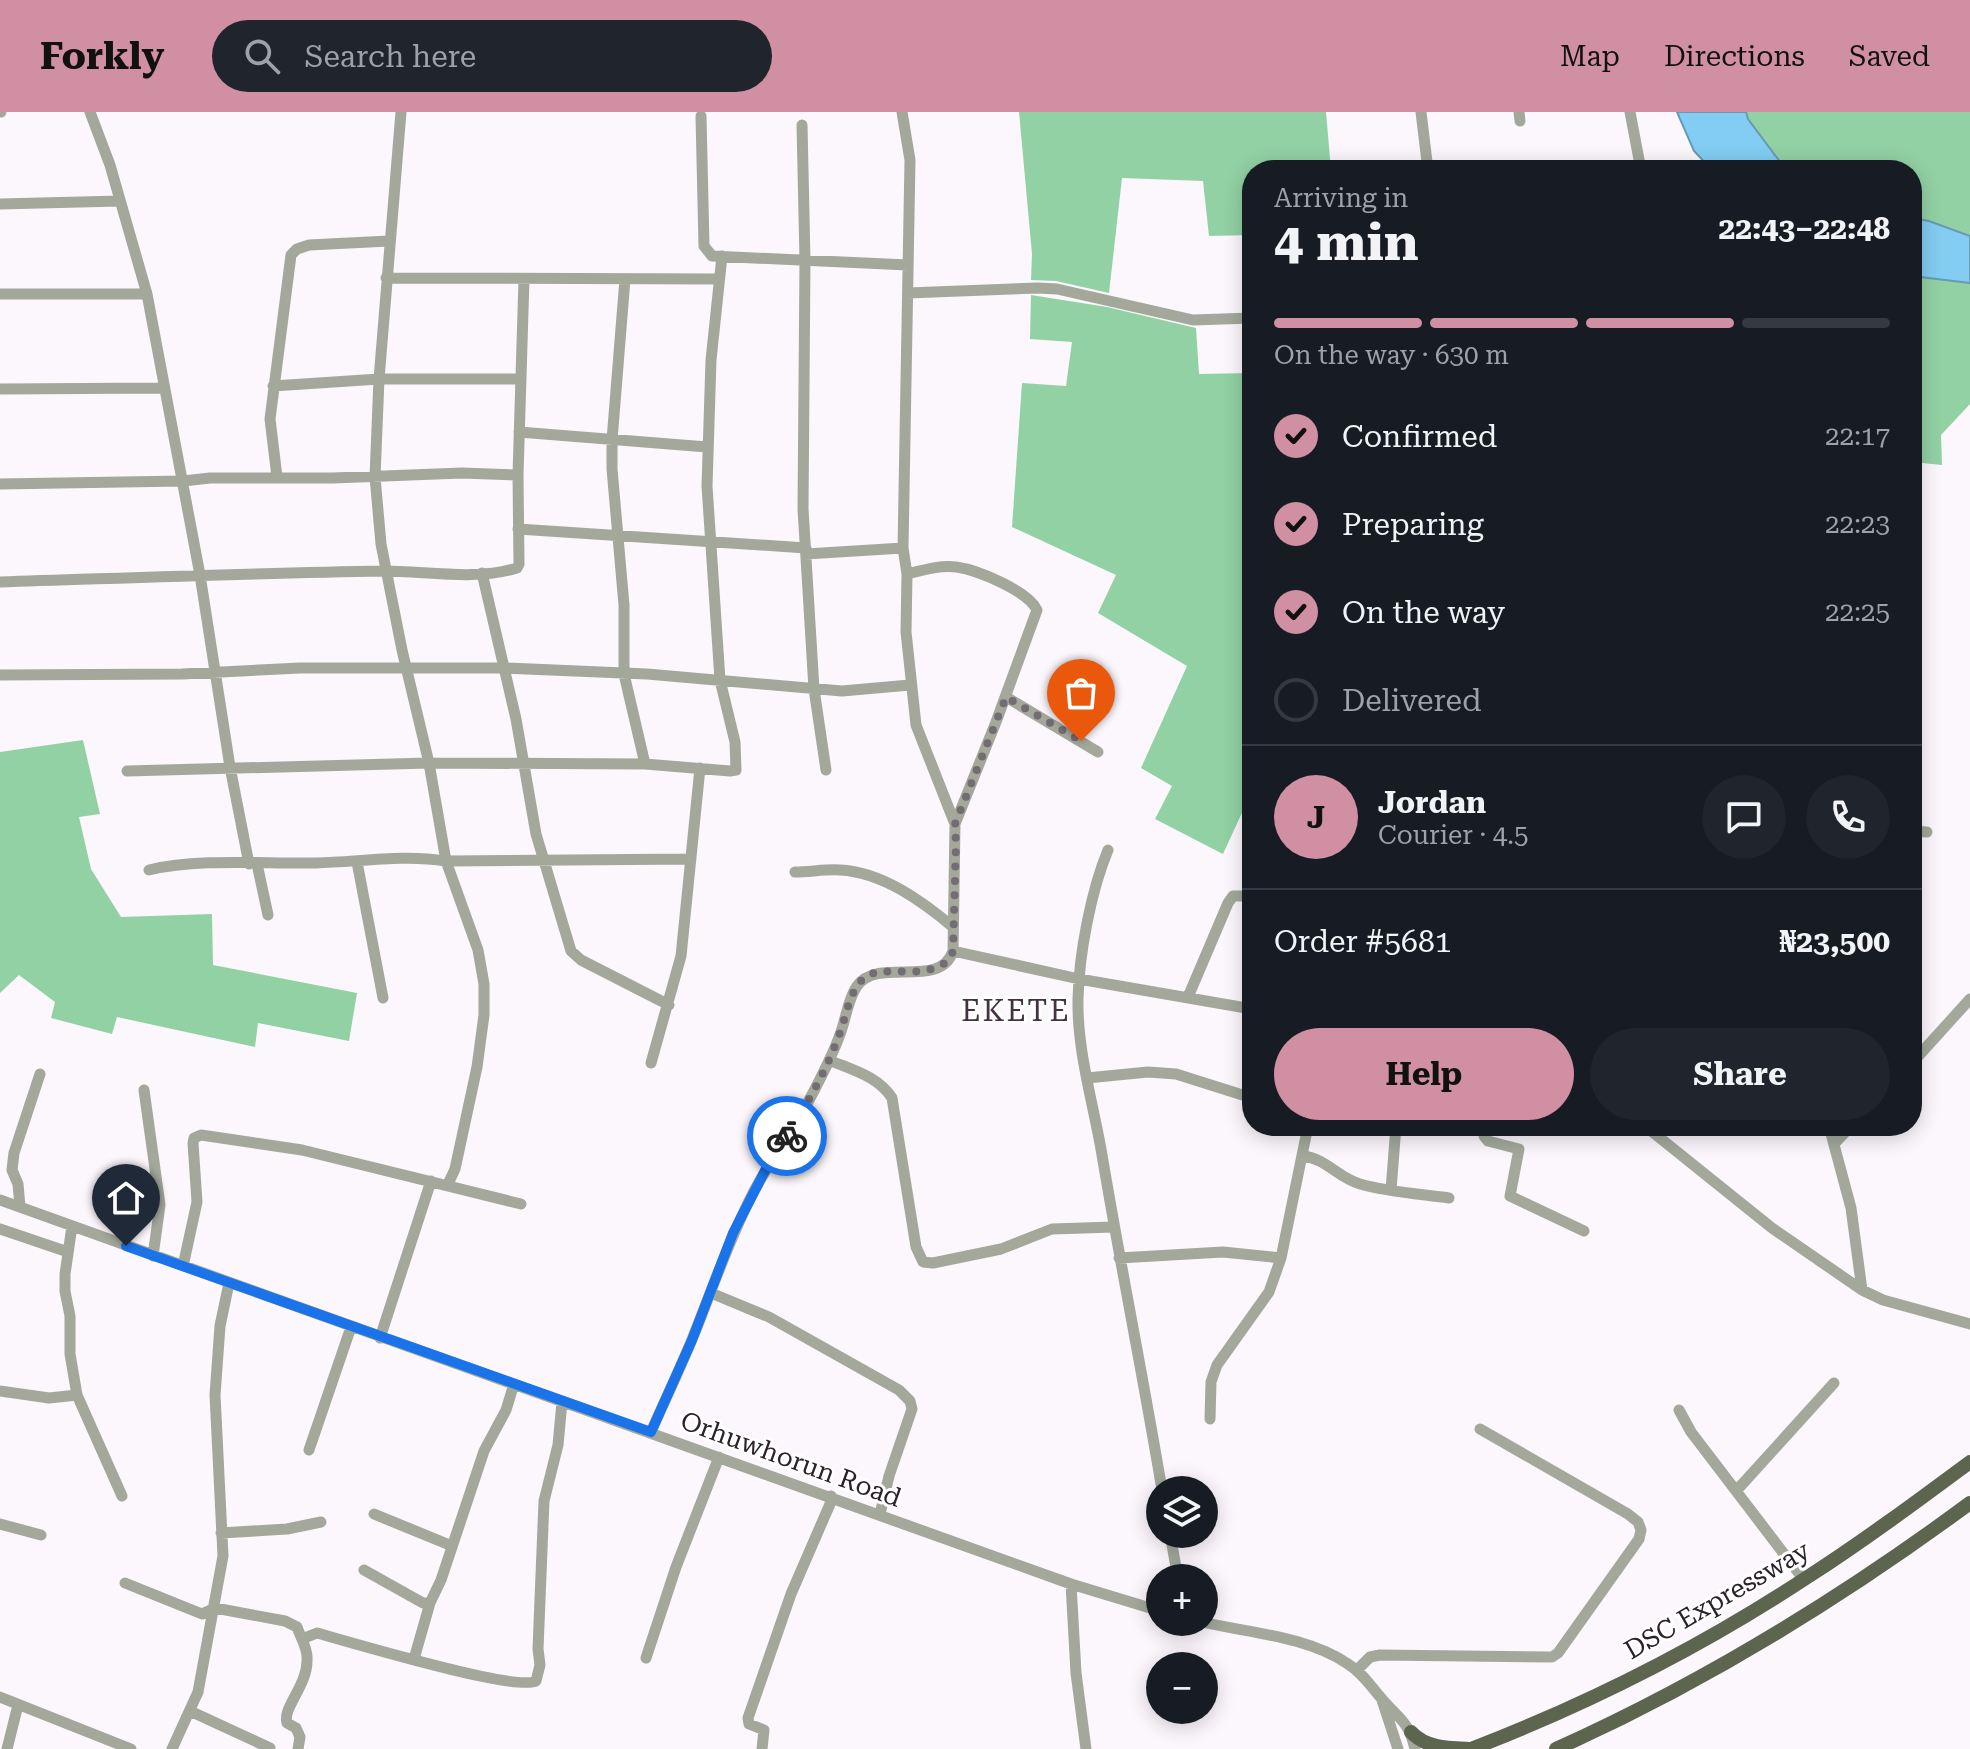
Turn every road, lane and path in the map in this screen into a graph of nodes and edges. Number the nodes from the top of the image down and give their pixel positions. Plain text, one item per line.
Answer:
1 (90, 112) edge
2 (401, 112) edge
3 (902, 112) edge
4 (1421, 112) edge
5 (1630, 112) edge
6 (701, 116) dead end
7 (802, 125) dead end
8 (1427, 160) edge
9 (1639, 160) edge
10 (120, 201) junction
11 (0, 204) edge
12 (389, 241) junction
13 (722, 256) junction
14 (805, 260) junction
15 (908, 265) junction
16 (386, 278) junction
17 (524, 279) junction
18 (625, 279) junction
19 (719, 279) junction
20 (908, 293) junction
21 (0, 294) edge
22 (147, 294) junction
23 (1242, 318) edge
24 (379, 379) junction
25 (521, 379) junction
26 (273, 386) junction
27 (164, 388) junction
28 (0, 389) edge
29 (519, 432) junction
30 (612, 440) junction
31 (707, 447) junction
32 (518, 475) junction
33 (277, 477) junction
34 (375, 477) junction
35 (183, 481) junction
36 (0, 484) edge
37 (518, 529) junction
38 (618, 537) junction
39 (712, 542) junction
40 (903, 548) junction
41 (806, 551) junction
42 (386, 571) junction
43 (482, 573) junction
44 (907, 574) junction
45 (200, 575) junction
46 (0, 582) edge
47 (406, 668) junction
48 (505, 668) junction
49 (215, 671) junction
50 (624, 674) junction
51 (0, 675) edge
52 (720, 680) junction
53 (910, 685) junction
54 (814, 689) junction
55 (1006, 697) junction
56 (1098, 752) dead end
57 (429, 763) junction
58 (523, 764) junction
59 (645, 764) junction
60 (230, 767) junction
61 (700, 768) junction
62 (826, 770) dead end
63 (127, 771) dead end
64 (955, 824) junction
65 (1922, 832) edge
66 (1927, 832) dead end
67 (1108, 850) dead end
68 (691, 859) junction
69 (446, 861) junction
70 (544, 861) junction
71 (357, 862) junction
72 (253, 864) junction
73 (149, 870) dead end
74 (795, 872) dead end
75 (1242, 896) edge
76 (268, 915) dead end
77 (953, 927) junction
78 (953, 951) junction
79 (1079, 979) junction
80 (1188, 997) junction
81 (383, 998) dead end
82 (1970, 999) edge
83 (669, 1005) junction
84 (1242, 1007) edge
85 (1922, 1052) edge
86 (829, 1060) junction
87 (651, 1063) dead end
88 (40, 1074) dead end
89 (1087, 1078) junction
90 (144, 1090) dead end
91 (1242, 1095) edge
92 (1306, 1136) edge
93 (1395, 1136) edge
94 (1484, 1136) edge
95 (1657, 1136) edge
96 (1833, 1136) edge
97 (1842, 1136) edge
98 (1835, 1143) junction
99 (1303, 1156) junction
100 (431, 1181) junction
101 (448, 1184) junction
102 (1391, 1190) junction
103 (1449, 1198) dead end
104 (0, 1200) edge
105 (521, 1204) dead end
106 (20, 1207) junction
107 (72, 1226) junction
108 (1114, 1227) junction
109 (0, 1229) edge
110 (1584, 1231) dead end
111 (68, 1252) junction
112 (153, 1256) junction
113 (1119, 1258) junction
114 (1281, 1258) junction
115 (183, 1266) junction
116 (229, 1283) junction
117 (1862, 1290) junction
118 (711, 1293) junction
119 (1970, 1324) edge
120 (351, 1327) junction
121 (380, 1338) junction
122 (1834, 1383) dead end
123 (514, 1384) junction
124 (0, 1391) edge
125 (77, 1395) junction
126 (562, 1402) junction
127 (1679, 1410) dead end
128 (1210, 1419) dead end
129 (1480, 1429) dead end
130 (651, 1432) junction
131 (309, 1450) dead end
132 (719, 1457) junction
133 (1970, 1462) edge
134 (1160, 1476) edge
135 (1737, 1490) junction
136 (122, 1496) dead end
137 (831, 1496) junction
138 (1970, 1503) edge
139 (374, 1514) dead end
140 (880, 1514) junction
141 (321, 1522) dead end
142 (0, 1524) edge
143 (221, 1533) junction
144 (41, 1535) dead end
145 (452, 1546) junction
146 (364, 1570) dead end
147 (1804, 1580) junction
148 (125, 1583) dead end
149 (1071, 1584) junction
150 (430, 1603) junction
151 (1146, 1607) edge
152 (215, 1608) junction
153 (1218, 1626) edge
154 (302, 1639) junction
155 (646, 1658) dead end
156 (414, 1659) junction
157 (1357, 1670) junction
158 (0, 1697) edge
159 (1382, 1699) junction
160 (18, 1705) junction
161 (190, 1711) junction
162 (1411, 1732) junction
163 (270, 1748) edge
164 (7, 1749) edge
165 (131, 1749) edge
166 (172, 1749) edge
167 (298, 1749) edge
168 (762, 1749) edge
169 (1086, 1749) edge
170 (1398, 1749) edge
171 (1415, 1749) edge
172 (1471, 1749) edge
173 (1556, 1749) edge

1 - 10 street
2 - 12 street
3 - 15 street
4 - 8 street
5 - 9 street
6 - 13 street
7 - 14 street
10 - 11 street
10 - 22 street
12 - 16 street
12 - 26 street
13 - 14 street
13 - 19 street
14 - 15 street
14 - 41 street
15 - 20 street
16 - 17 street
16 - 24 street
17 - 18 street
17 - 25 street
18 - 19 street
18 - 30 street
19 - 31 street
20 - 23 street
20 - 40 street
21 - 22 street
22 - 27 street
24 - 25 street
24 - 26 street
24 - 34 street
25 - 29 street
26 - 33 street
27 - 28 street
27 - 35 street
29 - 30 street
29 - 32 street
30 - 31 street
30 - 38 street
31 - 39 street
32 - 34 street
32 - 37 street
33 - 34 street
33 - 35 street
34 - 42 street
35 - 36 street
35 - 45 street
37 - 38 street
37 - 43 street
38 - 39 street
38 - 50 street
39 - 41 street
39 - 52 street
40 - 41 street
40 - 44 street
41 - 54 street
42 - 43 street
42 - 45 street
42 - 47 street
43 - 48 street
44 - 53 street
44 - 55 street
45 - 46 street
45 - 49 street
47 - 48 street
47 - 49 street
47 - 57 street
48 - 50 street
48 - 58 street
49 - 51 street
49 - 60 street
50 - 52 street
50 - 59 street
52 - 54 street
52 - 61 street
53 - 54 street
53 - 64 street
54 - 62 street
55 - 56 street
55 - 64 street
57 - 58 street
57 - 60 street
57 - 69 street
58 - 59 street
58 - 70 street
59 - 61 street
60 - 63 street
60 - 72 street
61 - 68 street
64 - 77 street
65 - 66 street
67 - 79 street
68 - 70 street
68 - 83 street
69 - 70 street
69 - 71 street
69 - 101 street
70 - 83 street
71 - 72 street
71 - 81 street
72 - 73 street
72 - 76 street
74 - 77 street
75 - 80 street
77 - 78 street
78 - 79 street
78 - 86 street
79 - 80 street
79 - 89 street
80 - 84 street
82 - 85 street
83 - 87 street
86 - 108 street
86 - 118 street
88 - 106 street
89 - 91 street
89 - 108 street
90 - 112 street
92 - 99 street
93 - 102 street
94 - 110 street
95 - 117 street
96 - 98 street
97 - 98 street
98 - 117 street
99 - 102 street
99 - 114 street
100 - 101 street
100 - 115 street
100 - 121 street
101 - 105 street
102 - 103 street
104 - 106 street, Orhuwhorun Road
106 - 107 street, Orhuwhorun Road
107 - 111 street
107 - 112 street, Orhuwhorun Road
108 - 113 street
109 - 111 street
111 - 125 street
112 - 115 street, Orhuwhorun Road
113 - 114 street
113 - 134 street
114 - 128 street
115 - 116 street, Orhuwhorun Road
116 - 120 street, Orhuwhorun Road
116 - 143 street
117 - 119 street
118 - 130 street
118 - 140 street
120 - 121 street, Orhuwhorun Road
120 - 131 street
121 - 123 street, Orhuwhorun Road
122 - 135 street
123 - 126 street, Orhuwhorun Road
123 - 145 street
124 - 125 street
125 - 136 street
126 - 130 street, Orhuwhorun Road
126 - 156 street
127 - 135 street
129 - 157 street
130 - 132 street, Orhuwhorun Road
132 - 137 street, Orhuwhorun Road
132 - 155 street
133 - 147 main road, DSC Expressway
135 - 147 street
137 - 140 street, Orhuwhorun Road
137 - 168 street
138 - 173 main road
139 - 145 street
140 - 149 street, Orhuwhorun Road
141 - 143 street
142 - 144 street
143 - 152 street
145 - 150 street
146 - 150 street
147 - 172 main road, DSC Expressway
148 - 152 street
149 - 151 street, Orhuwhorun Road
149 - 169 street
150 - 156 street
152 - 154 street
152 - 161 street
153 - 157 street
154 - 156 street
154 - 167 street
157 - 159 street
158 - 160 street
159 - 162 street
159 - 170 street
160 - 164 street
160 - 165 street
161 - 163 street
161 - 166 street
162 - 171 street
162 - 172 main road

